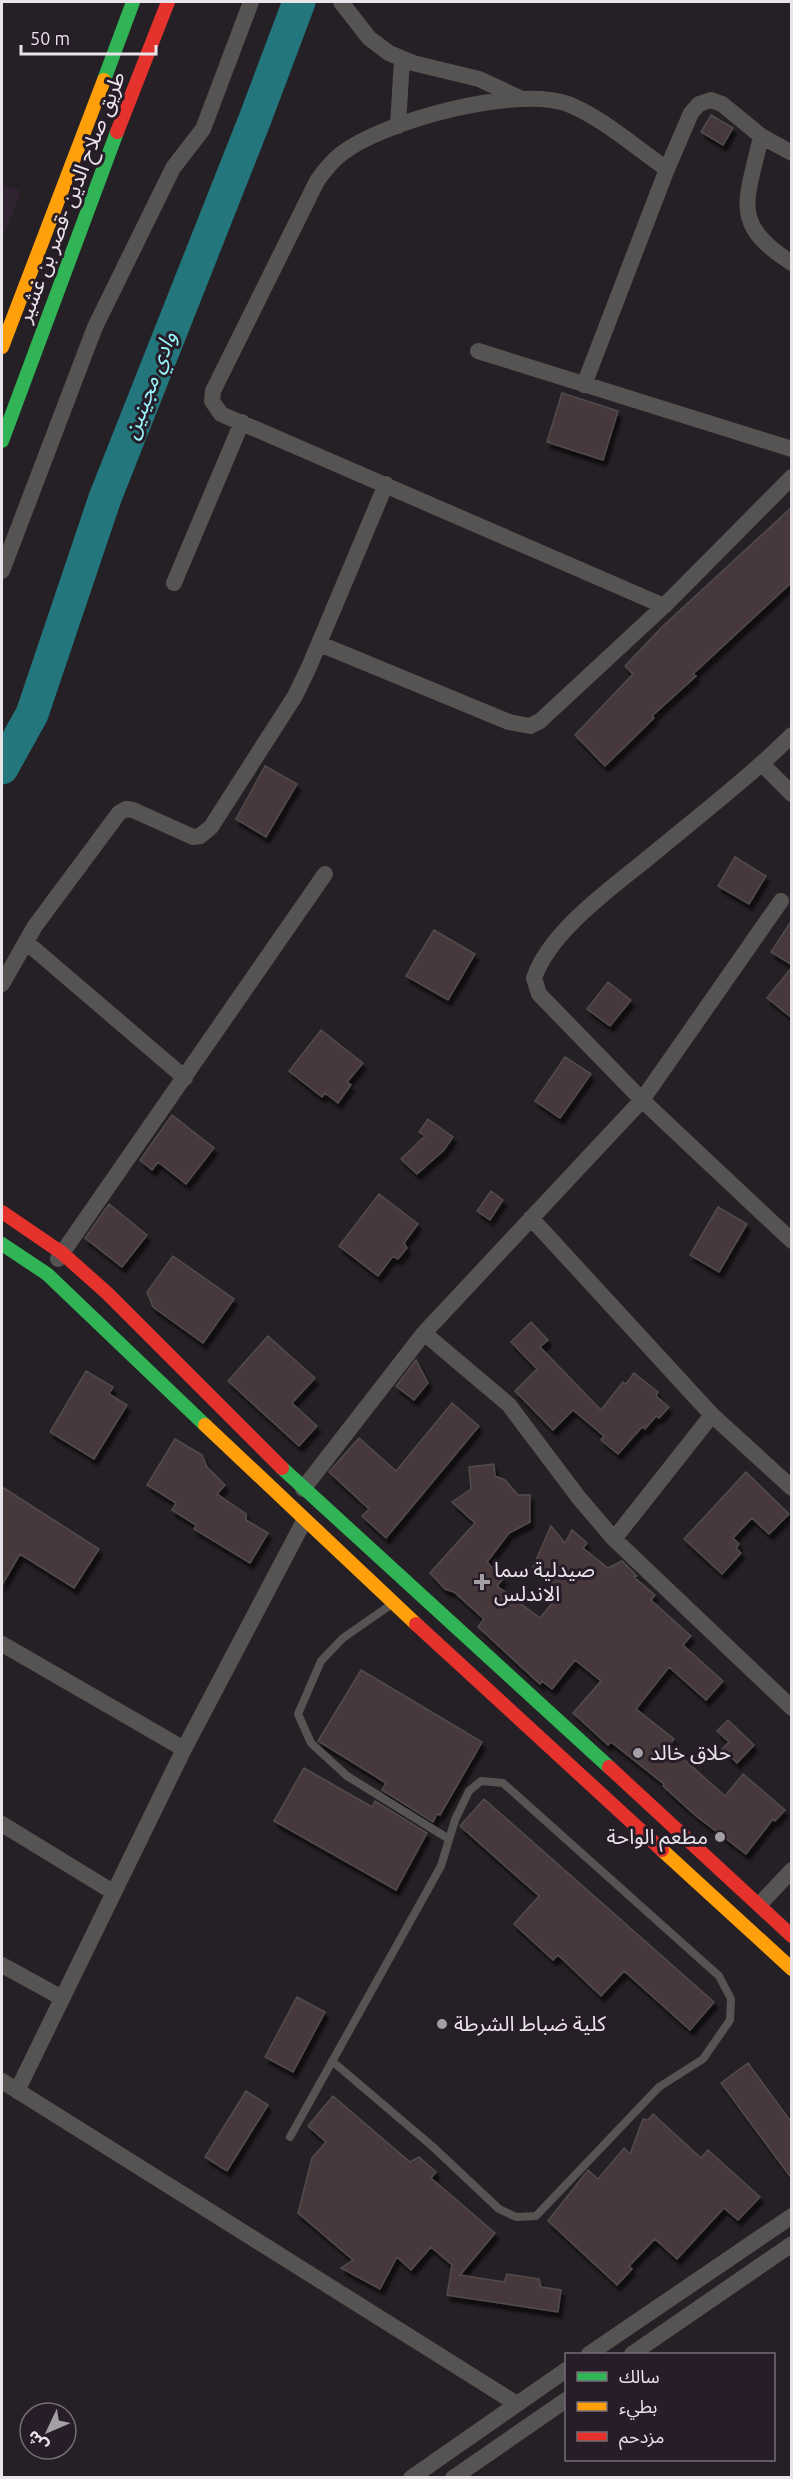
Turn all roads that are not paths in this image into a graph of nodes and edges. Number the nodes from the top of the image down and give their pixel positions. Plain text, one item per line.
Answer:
1 (133, 2) edge
2 (168, 2) edge
3 (251, 2) edge
4 (341, 2) edge
5 (402, 59) junction
6 (523, 99) junction
7 (398, 126) junction
8 (761, 136) junction
9 (792, 153) edge
10 (667, 169) junction
11 (792, 262) edge
12 (2, 348) edge
13 (478, 351) dead end
14 (585, 385) junction
15 (242, 422) junction
16 (2, 441) edge
17 (792, 449) edge
18 (792, 477) edge
19 (386, 484) junction
20 (2, 571) edge
21 (174, 583) dead end
22 (664, 606) junction
23 (320, 644) junction
24 (792, 735) edge
25 (762, 764) junction
26 (792, 794) edge
27 (325, 874) dead end
28 (780, 901) dead end
29 (26, 942) junction
30 (2, 984) edge
31 (185, 1078) junction
32 (642, 1100) junction
33 (2, 1212) edge
34 (531, 1218) junction
35 (792, 1241) edge
36 (2, 1244) edge
37 (62, 1253) junction
38 (47, 1274) junction
39 (424, 1334) junction
40 (712, 1415) junction
41 (792, 1488) edge
42 (303, 1489) junction
43 (304, 1521) junction
44 (614, 1539) junction
45 (409, 1586) junction
46 (393, 1603) junction
47 (2, 1644) edge
48 (792, 1708) edge
49 (184, 1749) junction
50 (2, 1824) edge
51 (449, 1839) junction
52 (792, 1869) edge
53 (113, 1892) junction
54 (760, 1904) junction
55 (792, 1936) edge
56 (2, 1965) edge
57 (792, 1969) edge
58 (62, 1998) junction
59 (332, 2061) junction
60 (2, 2081) edge
61 (17, 2091) junction
62 (290, 2138) dead end
63 (792, 2216) edge
64 (777, 2225) junction
65 (791, 2247) edge
66 (592, 2353) edge
67 (635, 2353) edge
68 (565, 2371) edge
69 (565, 2401) edge
70 (518, 2404) junction
71 (411, 2478) edge
72 (453, 2478) edge

1 - 12 main road
2 - 16 main road, طريق صلاح الدين -قصر بن غشير
3 - 20 street
4 - 5 street
5 - 6 street
5 - 7 street
6 - 7 street
6 - 10 street
7 - 15 street
8 - 9 street
8 - 10 street
8 - 11 street
10 - 14 street
13 - 14 street
14 - 17 street
15 - 19 street
15 - 21 street
18 - 22 street
19 - 22 street
19 - 23 street
22 - 23 street
23 - 29 street
24 - 25 street
25 - 26 street
25 - 32 street
27 - 31 street
28 - 32 street
29 - 30 street
29 - 31 street
31 - 37 street
32 - 34 street
32 - 35 street
33 - 37 main road
34 - 39 street
34 - 40 street
36 - 38 main road
37 - 38 street
37 - 42 main road
38 - 43 main road
39 - 42 street
39 - 44 street
40 - 41 street
40 - 44 street
42 - 45 main road
43 - 46 main road
43 - 49 street
44 - 48 street
45 - 46 lane
45 - 54 main road
46 - 51 lane
46 - 57 main road
47 - 49 street
49 - 53 street
50 - 53 street
51 - 59 lane
51 - 59 lane
52 - 54 street
53 - 58 street
54 - 55 main road
56 - 58 street
58 - 61 street
59 - 62 lane
60 - 61 street
61 - 70 street
63 - 64 street
64 - 65 street
64 - 66 street
65 - 67 street
68 - 70 street
69 - 72 street
70 - 71 street

